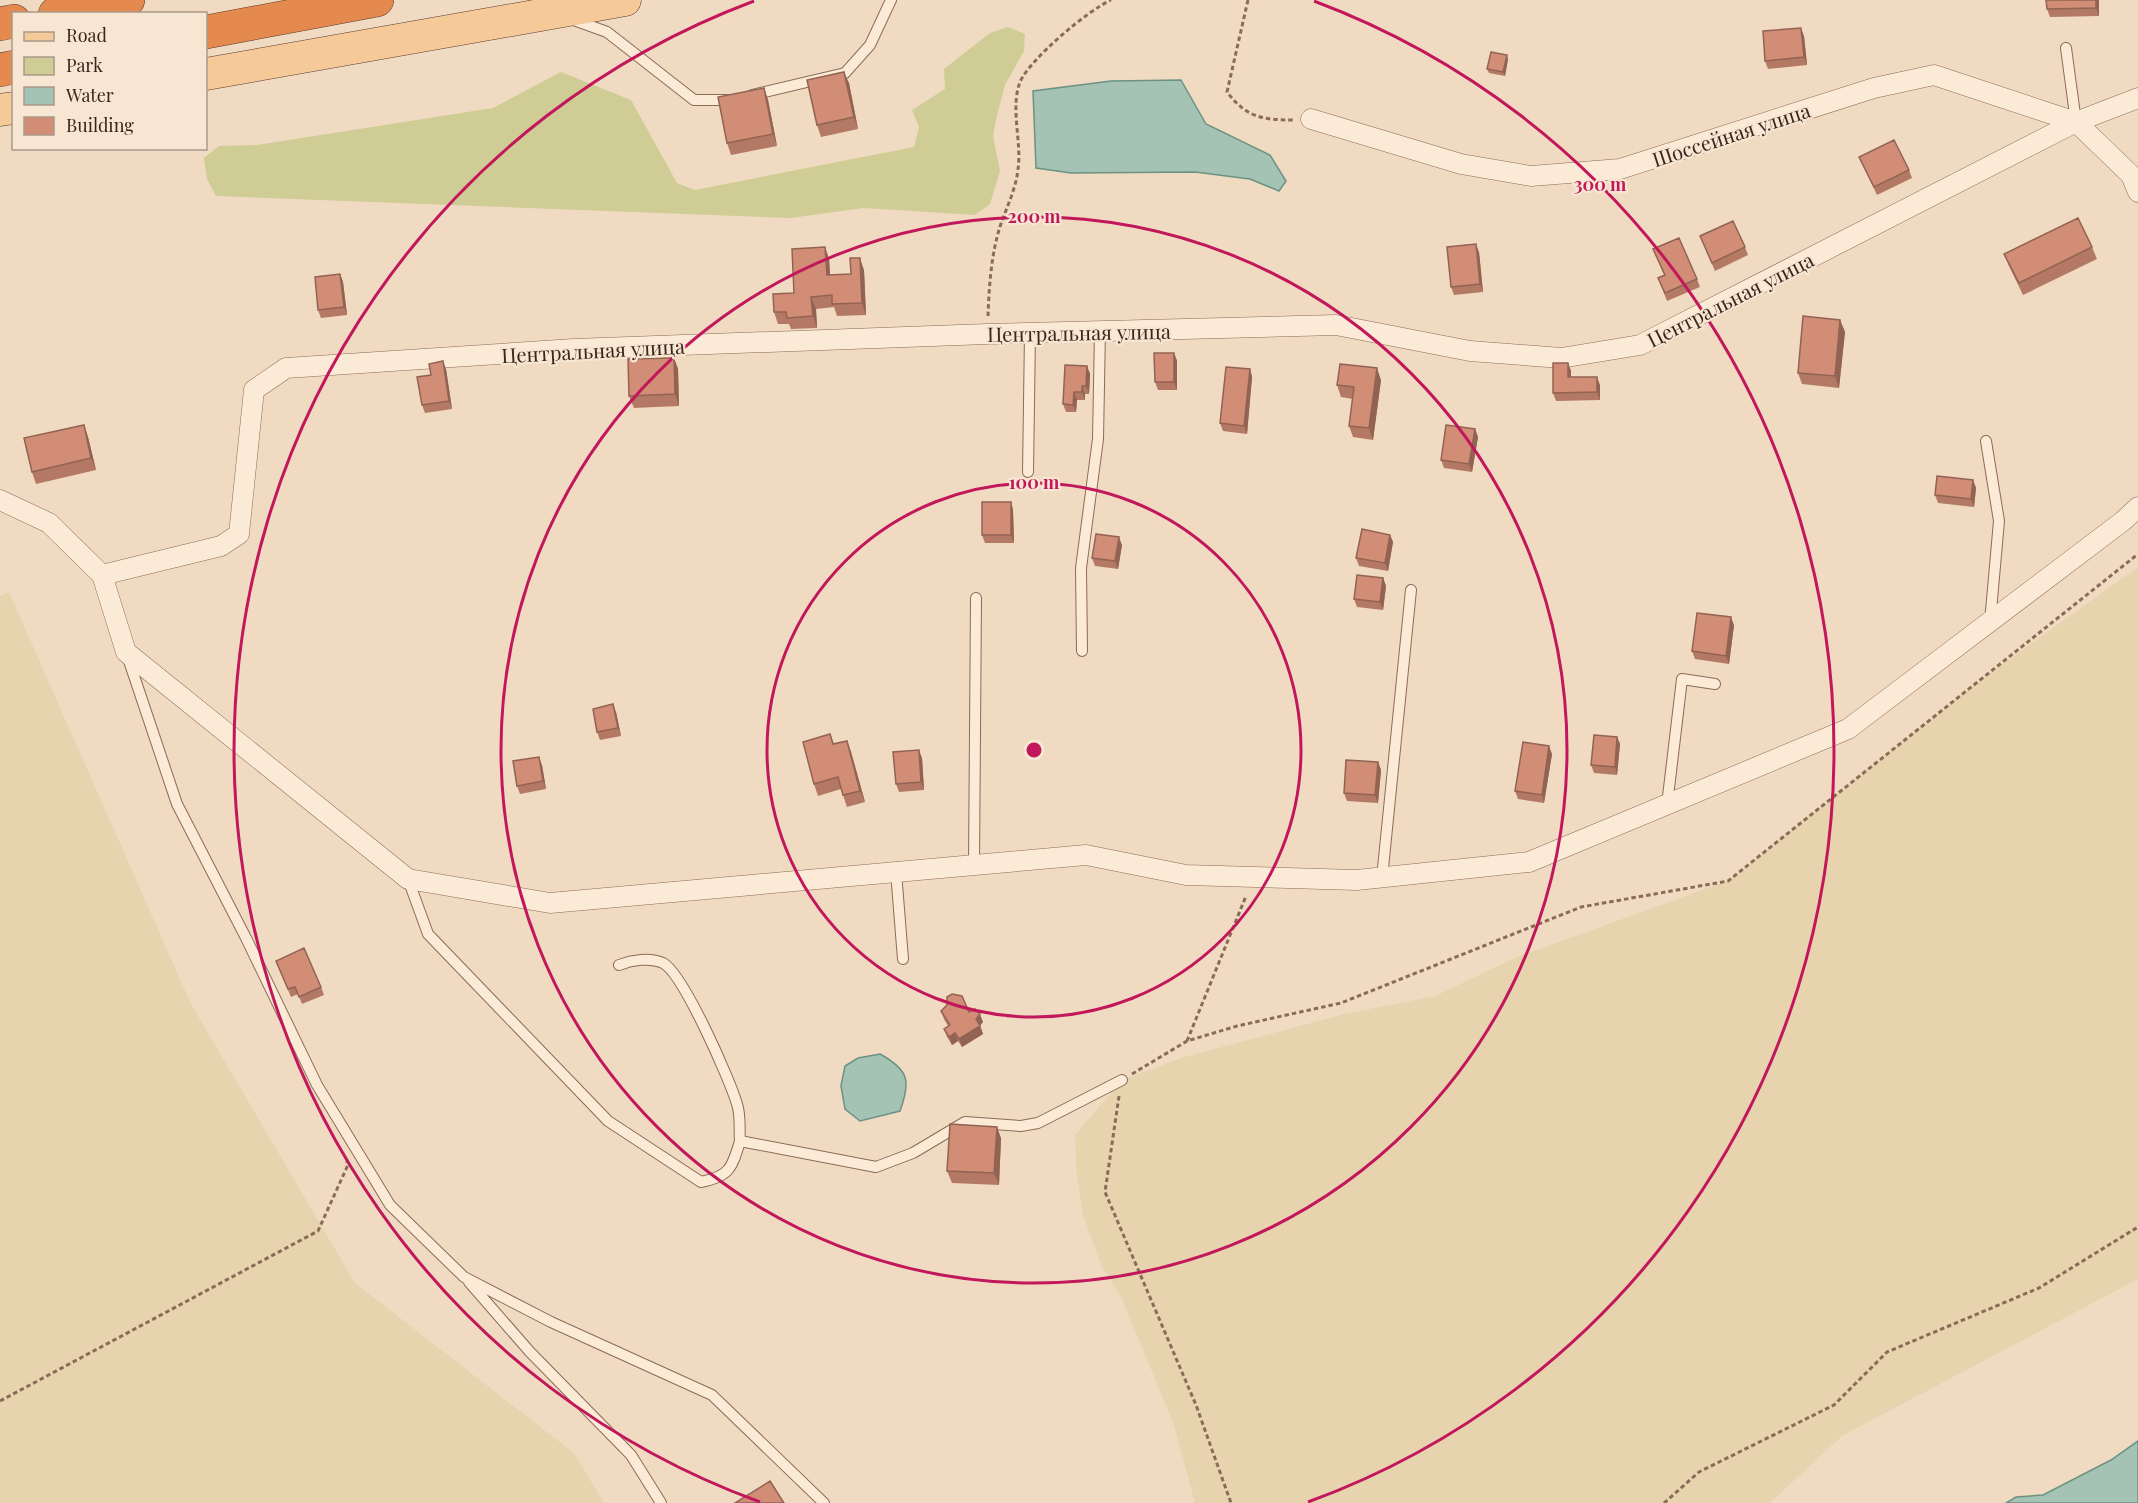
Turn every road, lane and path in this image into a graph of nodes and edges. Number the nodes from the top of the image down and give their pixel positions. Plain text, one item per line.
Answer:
1 (128, 0) edge
2 (377, 0) edge
3 (625, 0) edge
4 (891, 0) edge
5 (1111, 0) edge
6 (1248, 0) edge
7 (65, 12) edge
8 (554, 13) junction
9 (207, 32) edge
10 (2066, 48) dead end
11 (207, 74) edge
12 (2138, 98) edge
13 (1311, 119) joint
14 (2076, 122) junction
15 (2138, 192) edge
16 (1100, 331) junction
17 (1030, 333) junction
18 (987, 334) junction
19 (1986, 441) dead end
20 (1028, 472) dead end
21 (0, 500) edge
22 (2138, 507) edge
23 (2138, 554) edge
24 (102, 575) junction
25 (1411, 590) dead end
26 (976, 598) dead end
27 (1990, 622) junction
28 (1082, 651) dead end
29 (126, 652) junction
30 (1715, 684) dead end
31 (1667, 805) junction
32 (974, 865) junction
33 (896, 872) junction
34 (1254, 877) junction
35 (1382, 878) junction
36 (408, 879) junction
37 (903, 959) dead end
38 (619, 965) dead end
39 (1187, 1041) junction
40 (1122, 1080) junction
41 (345, 1132) junction
42 (740, 1141) junction
43 (2138, 1227) edge
44 (465, 1277) junction
45 (0, 1401) edge
46 (661, 1503) edge
47 (824, 1503) edge
48 (1231, 1503) edge
49 (1664, 1503) edge

1 - 7 highway
2 - 9 highway
3 - 8 main road
4 - 8 lane
5 - 18 path
6 - 13 path
8 - 11 main road
10 - 14 lane
12 - 14 street, Центральная улица
13 - 14 street, Шоссейная улица
14 - 15 street
14 - 16 street, Центральная улица
16 - 17 street, Центральная улица
16 - 28 lane
17 - 18 street, Центральная улица
17 - 20 lane
18 - 24 street, Центральная улица
19 - 27 lane
21 - 24 street
22 - 27 street
23 - 39 path
24 - 29 street
25 - 35 lane
26 - 32 lane
27 - 31 street
29 - 36 street
29 - 41 lane
30 - 31 lane
31 - 35 street
32 - 33 street
32 - 34 street
33 - 36 street
33 - 37 lane
34 - 35 street
34 - 39 path
36 - 42 lane
38 - 42 lane
39 - 40 path
40 - 42 lane
40 - 48 path
41 - 44 lane
41 - 45 path
43 - 49 path
44 - 46 lane
44 - 47 lane

